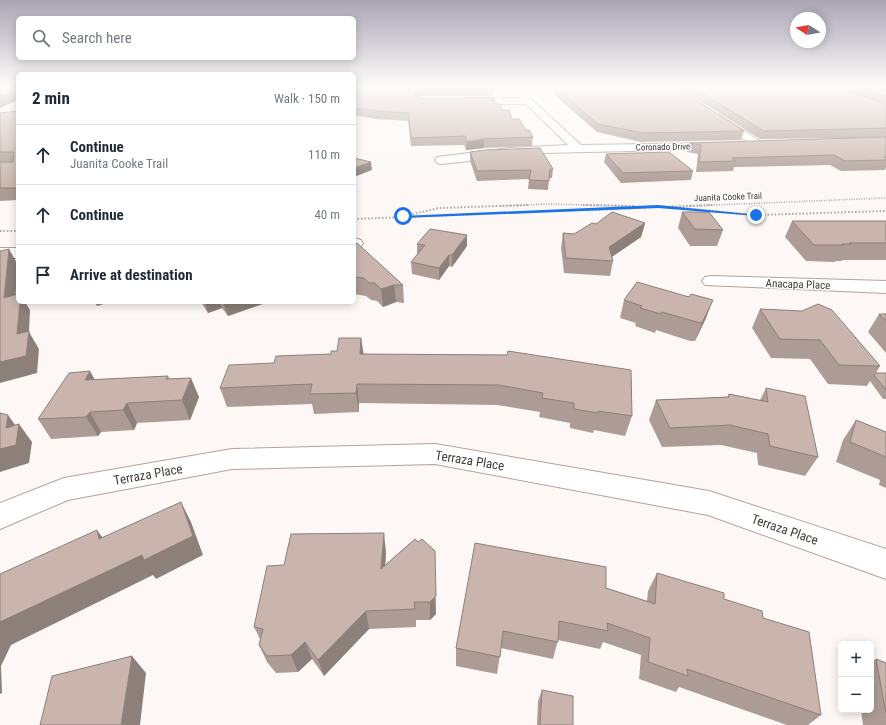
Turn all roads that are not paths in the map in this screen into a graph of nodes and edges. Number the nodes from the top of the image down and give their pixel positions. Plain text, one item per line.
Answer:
1 (548, 120) edge
2 (722, 120) edge
3 (579, 149) junction
4 (441, 160) dead end
5 (0, 253) edge
6 (16, 253) edge
7 (711, 281) dead end
8 (886, 287) edge
9 (0, 516) edge
10 (886, 564) edge

1 - 3 street
2 - 3 street, Coronado Drive
3 - 4 street, Coronado Drive
5 - 6 street
7 - 8 street, Anacapa Place
9 - 10 street, Terraza Place

